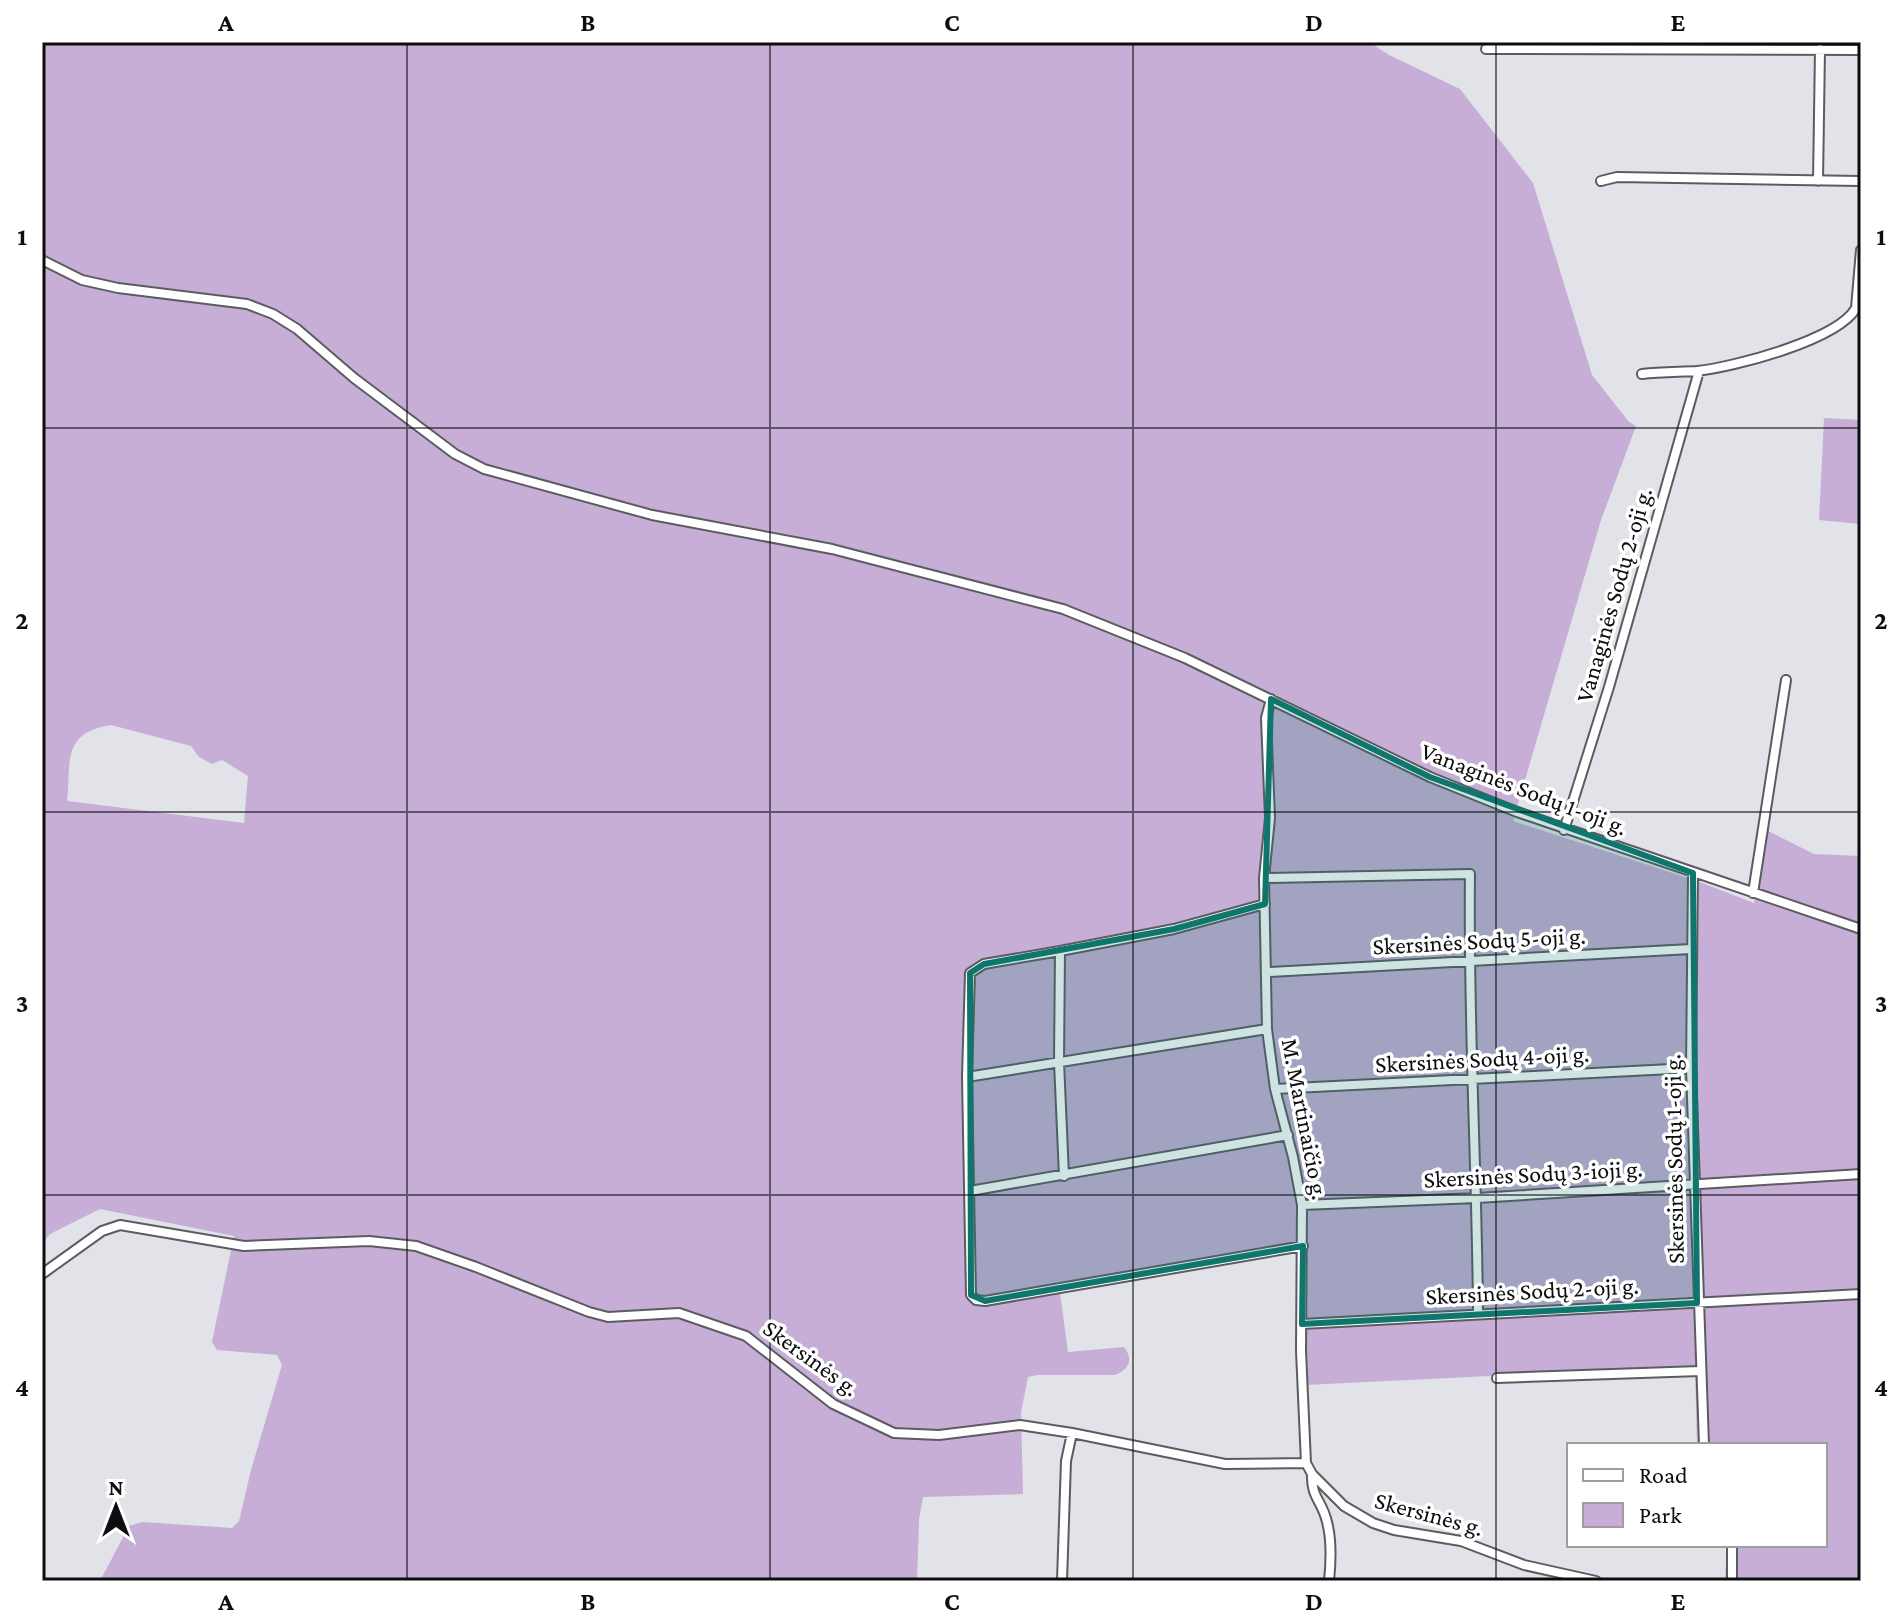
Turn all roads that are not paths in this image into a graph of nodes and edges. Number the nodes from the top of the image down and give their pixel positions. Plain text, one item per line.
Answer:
1 (1486, 49) dead end
2 (1820, 49) junction
3 (1861, 50) edge
4 (1601, 181) dead end
5 (1818, 181) junction
6 (1861, 181) edge
7 (1861, 250) edge
8 (42, 260) edge
9 (1699, 371) junction
10 (1642, 374) dead end
11 (1786, 680) dead end
12 (1271, 699) junction
13 (1564, 830) junction
14 (1693, 873) junction
15 (1264, 878) junction
16 (1753, 893) junction
17 (1265, 904) junction
18 (1861, 929) edge
19 (1691, 949) junction
20 (1060, 951) junction
21 (1469, 962) junction
22 (1268, 972) junction
23 (1267, 1029) junction
24 (1059, 1062) junction
25 (1691, 1068) junction
26 (967, 1077) junction
27 (1474, 1079) junction
28 (1275, 1089) junction
29 (1288, 1135) junction
30 (1861, 1174) edge
31 (1064, 1176) junction
32 (1694, 1185) junction
33 (970, 1191) junction
34 (1477, 1198) junction
35 (1302, 1205) junction
36 (1303, 1246) junction
37 (42, 1274) edge
38 (1861, 1294) edge
39 (1697, 1303) junction
40 (1478, 1314) junction
41 (1302, 1324) junction
42 (1700, 1371) junction
43 (1497, 1378) dead end
44 (1072, 1433) junction
45 (1704, 1443) edge
46 (1306, 1463) junction
47 (1312, 1474) junction
48 (1732, 1547) edge
49 (1062, 1581) edge
50 (1329, 1581) edge
51 (1596, 1581) edge
52 (1732, 1581) edge

1 - 2 street
2 - 3 street
2 - 5 street
4 - 5 street
5 - 6 street
7 - 9 street
8 - 12 street, Vanaginės Sodų 1-oji g.
9 - 10 street
9 - 13 street, Vanaginės Sodų 2-oji g.
11 - 16 street
12 - 13 street, Vanaginės Sodų 1-oji g.
12 - 15 street, M. Martinaičio g.
13 - 14 street, Vanaginės Sodų 1-oji g.
14 - 16 street, Vanaginės Sodų 1-oji g.
14 - 19 street, Skersinės Sodų 1-oji g.
15 - 17 street, M. Martinaičio g.
15 - 21 street
16 - 18 street, Vanaginės Sodų 1-oji g.
17 - 20 street
17 - 22 street, M. Martinaičio g.
19 - 21 street, Skersinės Sodų 5-oji g.
19 - 25 street, Skersinės Sodų 1-oji g.
20 - 24 street
20 - 26 street
21 - 22 street, Skersinės Sodų 5-oji g.
21 - 27 street
22 - 23 street, M. Martinaičio g.
23 - 24 street
23 - 28 street, M. Martinaičio g.
24 - 26 street
24 - 31 street
25 - 27 street, Skersinės Sodų 4-oji g.
25 - 32 street, Skersinės Sodų 1-oji g.
26 - 33 street
27 - 28 street, Skersinės Sodų 4-oji g.
27 - 34 street
28 - 29 street, M. Martinaičio g.
29 - 31 street
29 - 35 street, M. Martinaičio g.
30 - 32 street, Skersinės Sodų 3-ioji g.
31 - 33 street
32 - 34 street, Skersinės Sodų 3-ioji g.
32 - 39 street, Skersinės Sodų 1-oji g.
33 - 36 street
34 - 35 street, Skersinės Sodų 3-ioji g.
34 - 40 street
35 - 36 street, M. Martinaičio g.
36 - 41 street, M. Martinaičio g.
37 - 44 street, Skersinės g.
38 - 39 street, Skersinės Sodų 2-oji g.
39 - 40 street, Skersinės Sodų 2-oji g.
39 - 42 street, Skersinės Sodų 1-oji g.
40 - 41 street, Skersinės Sodų 2-oji g.
41 - 46 street, M. Martinaičio g.
42 - 43 street
42 - 45 street, Skersinės Sodų 1-oji g.
44 - 46 street, Skersinės g.
44 - 49 street
46 - 47 street, Skersinės g.
47 - 50 street
47 - 51 street, Skersinės g.
48 - 52 street

